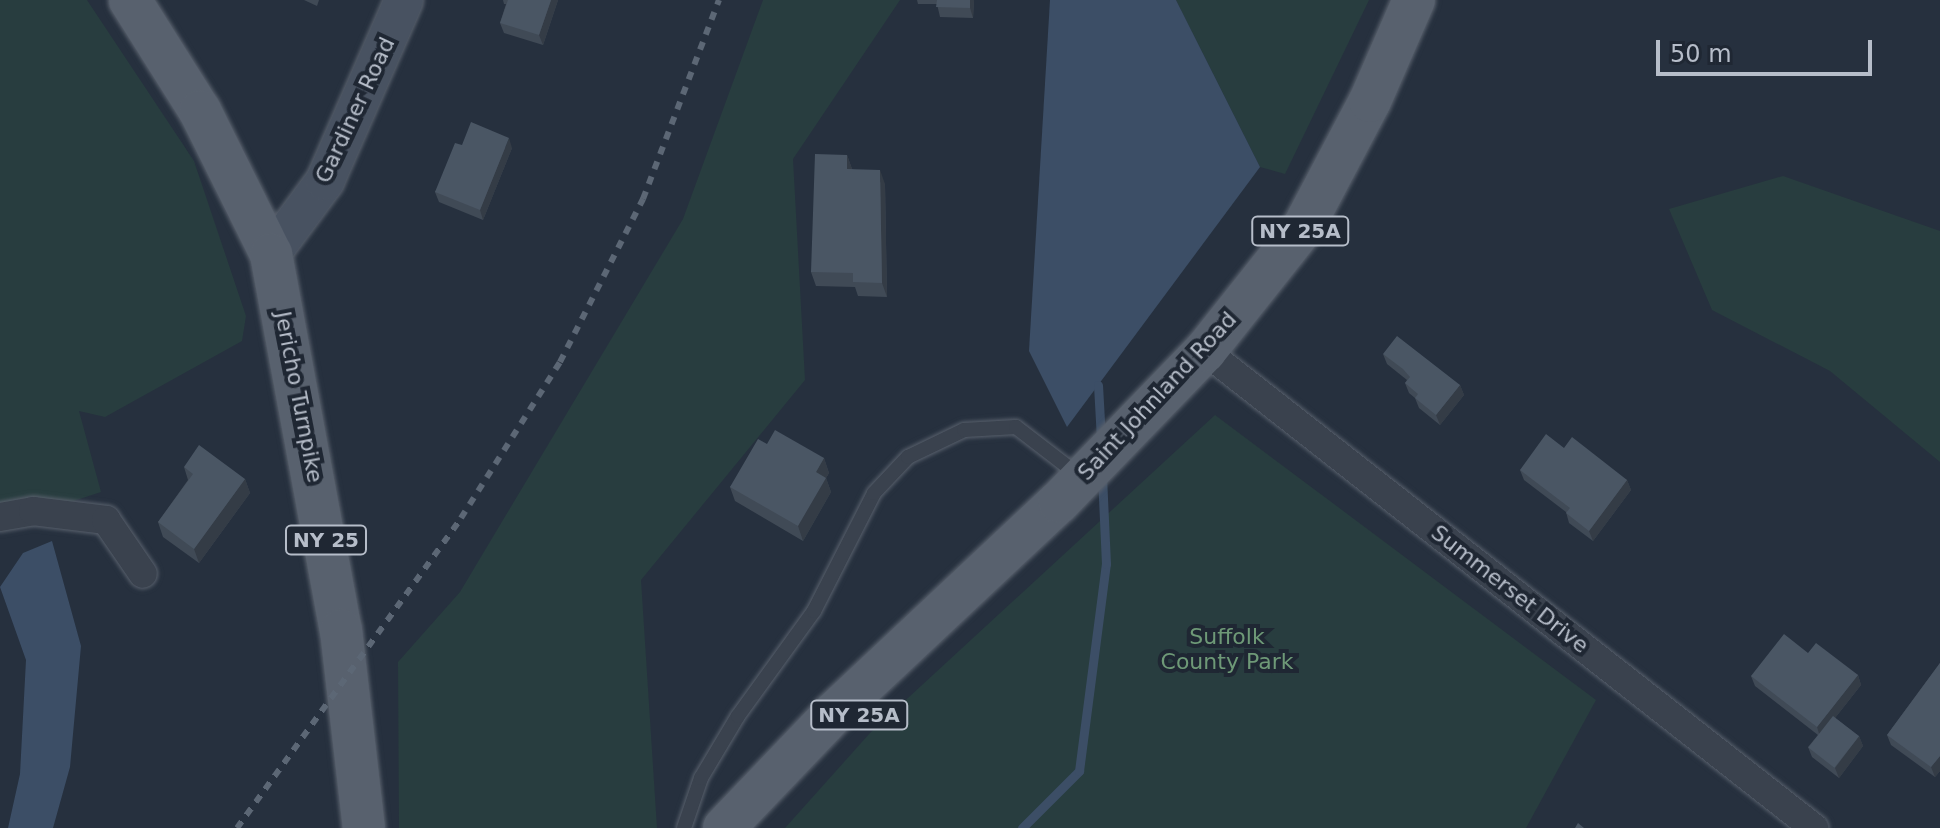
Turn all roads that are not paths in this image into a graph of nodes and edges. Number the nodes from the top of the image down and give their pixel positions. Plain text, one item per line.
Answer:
1 (130, 0) edge
2 (404, 0) edge
3 (1414, 0) edge
4 (271, 254) junction
5 (1205, 351) junction
6 (1070, 490) junction
7 (0, 517) edge
8 (143, 574) dead end
9 (956, 598) junction
10 (364, 828) edge
11 (684, 828) edge
12 (724, 828) edge
13 (757, 828) edge
14 (1814, 828) edge

1 - 4 main road, Jericho Turnpike / NY 25
2 - 4 main road, Gardiner Road
3 - 5 main road, Saint Johnland Road / NY 25A
4 - 10 main road, Jericho Turnpike / NY 25
5 - 6 main road, Saint Johnland Road / NY 25A
5 - 14 street, Summerset Drive
6 - 9 main road, Saint Johnland Road / NY 25A
6 - 11 lane
7 - 8 street
9 - 12 main road, Saint Johnland Road / NY 25A
9 - 13 main road, Saint Johnland Road / NY 25A

